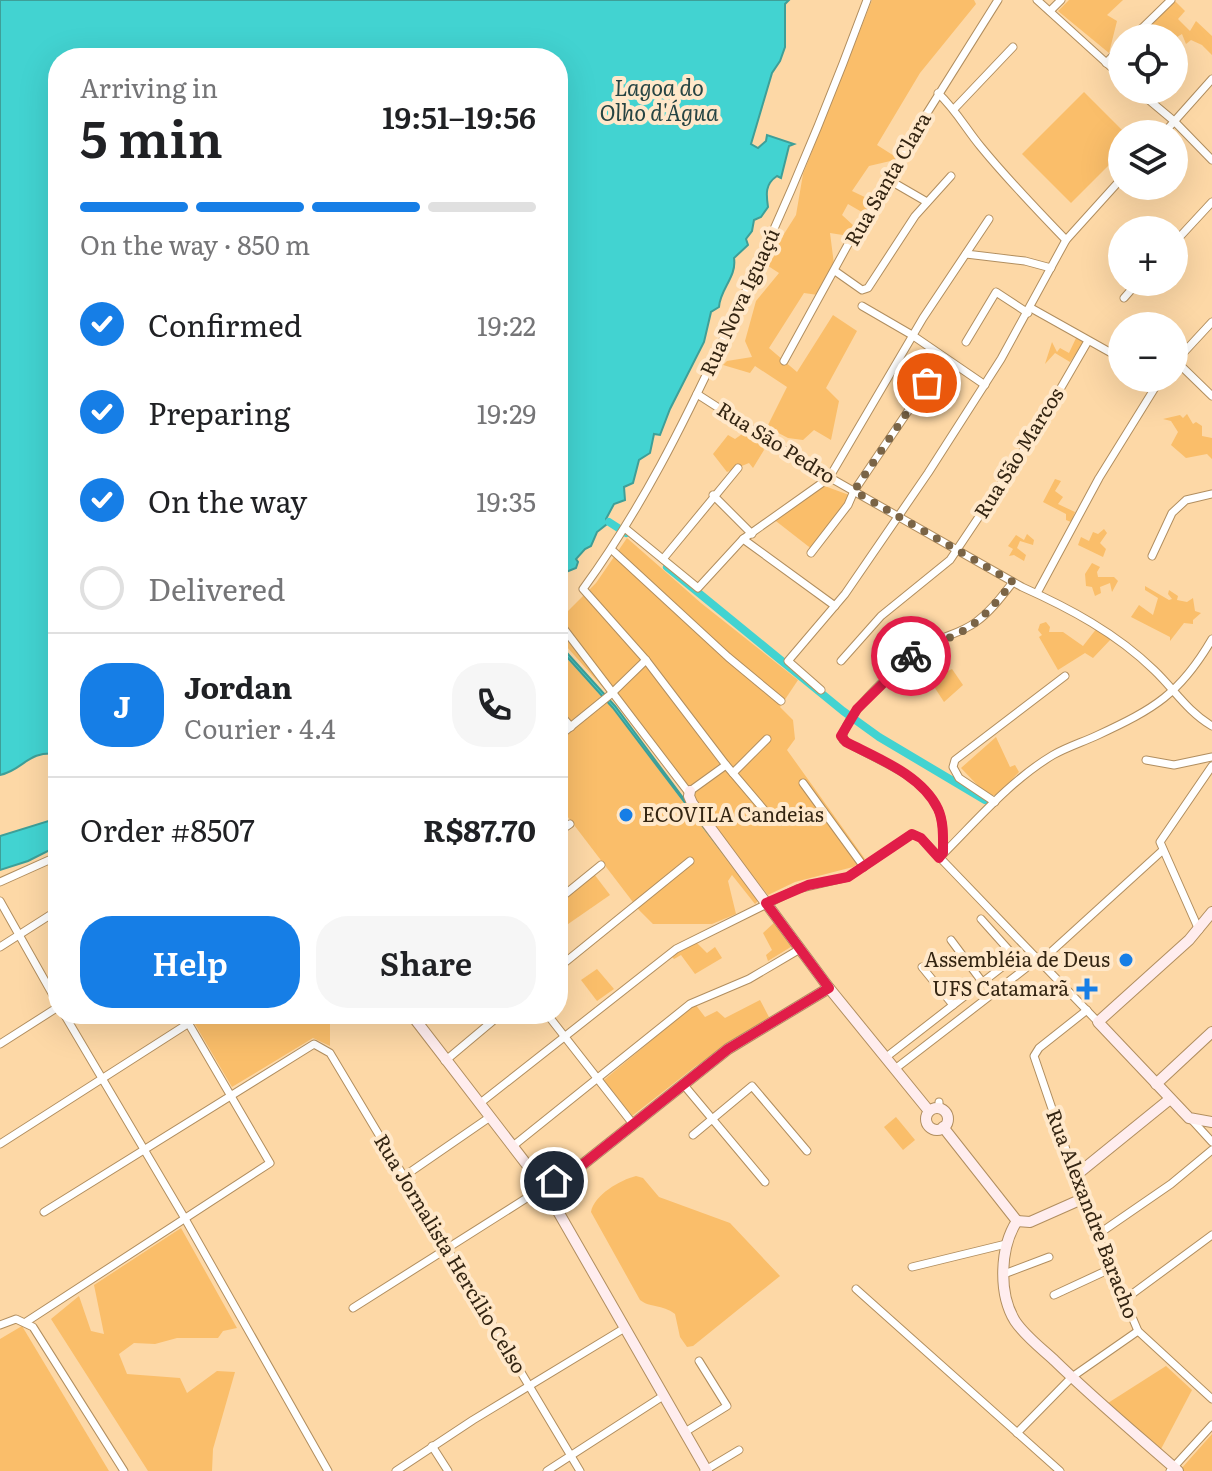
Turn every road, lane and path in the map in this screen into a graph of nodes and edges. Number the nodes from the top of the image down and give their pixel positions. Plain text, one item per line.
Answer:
1 (867, 0) edge
2 (998, 0) edge
3 (1037, 0) edge
4 (1061, 0) edge
5 (1171, 0) edge
6 (1050, 11) junction
7 (1146, 24) edge
8 (1013, 47) dead end
9 (1106, 63) edge
10 (1212, 79) edge
11 (938, 93) junction
12 (1154, 104) edge
13 (955, 108) junction
14 (1173, 120) edge
15 (1175, 120) edge
16 (1188, 135) edge
17 (1212, 160) edge
18 (951, 176) dead end
19 (889, 180) junction
20 (1108, 194) edge
21 (927, 202) junction
22 (1212, 202) edge
23 (989, 219) dead end
24 (1188, 228) edge
25 (1066, 240) junction
26 (966, 254) junction
27 (1051, 268) junction
28 (835, 271) junction
29 (862, 306) dead end
30 (1029, 311) junction
31 (1212, 322) edge
32 (912, 335) junction
33 (1088, 341) junction
34 (966, 342) dead end
35 (1188, 348) edge
36 (1108, 352) edge
37 (784, 361) dead end
38 (1188, 374) edge
39 (927, 383) dead end
40 (985, 385) junction
41 (1150, 392) edge
42 (697, 394) junction
43 (1212, 396) edge
44 (738, 468) dead end
45 (829, 478) junction
46 (854, 491) junction
47 (1212, 494) edge
48 (713, 495) junction
49 (898, 516) junction
50 (626, 529) junction
51 (752, 534) junction
52 (743, 539) junction
53 (957, 549) junction
54 (612, 550) junction
55 (811, 553) dead end
56 (1152, 556) dead end
57 (663, 559) junction
58 (1013, 582) junction
59 (1037, 593) junction
60 (835, 606) junction
61 (568, 636) edge
62 (1212, 639) edge
63 (646, 660) junction
64 (841, 661) dead end
65 (1065, 676) dead end
66 (821, 690) dead end
67 (1173, 692) junction
68 (609, 695) junction
69 (781, 701) dead end
70 (568, 724) edge
71 (1212, 726) edge
72 (571, 727) junction
73 (568, 729) edge
74 (767, 739) dead end
75 (1212, 757) edge
76 (1146, 760) dead end
77 (726, 765) junction
78 (1212, 766) edge
79 (733, 773) junction
80 (803, 783) dead end
81 (690, 792) junction
82 (995, 802) junction
83 (771, 818) dead end
84 (1163, 850) junction
85 (941, 856) junction
86 (48, 860) edge
87 (690, 861) dead end
88 (601, 865) dead end
89 (864, 867) junction
90 (0, 882) edge
91 (568, 892) edge
92 (0, 901) edge
93 (766, 903) junction
94 (1212, 912) edge
95 (48, 917) edge
96 (981, 919) dead end
97 (1199, 930) junction
98 (20, 935) junction
99 (951, 940) dead end
100 (0, 947) edge
101 (800, 949) junction
102 (1015, 957) junction
103 (568, 960) edge
104 (1041, 961) junction
105 (922, 967) dead end
106 (983, 983) junction
107 (48, 987) edge
108 (829, 988) junction
109 (953, 1005) junction
110 (1087, 1010) junction
111 (48, 1013) edge
112 (1098, 1022) junction
113 (70, 1024) edge
114 (187, 1024) edge
115 (190, 1024) edge
116 (419, 1024) edge
117 (489, 1024) edge
118 (555, 1024) edge
119 (1212, 1032) edge
120 (564, 1035) junction
121 (0, 1044) edge
122 (885, 1058) junction
123 (445, 1061) junction
124 (895, 1069) junction
125 (101, 1079) junction
126 (598, 1079) junction
127 (683, 1084) junction
128 (1156, 1084) junction
129 (229, 1095) junction
130 (1170, 1099) junction
131 (479, 1104) junction
132 (936, 1107) junction
133 (490, 1117) junction
134 (1189, 1118) junction
135 (712, 1119) junction
136 (1212, 1122) edge
137 (633, 1124) junction
138 (943, 1127) junction
139 (693, 1135) dead end
140 (1212, 1142) edge
141 (0, 1144) edge
142 (513, 1146) junction
143 (142, 1150) junction
144 (1212, 1150) edge
145 (807, 1151) dead end
146 (1075, 1176) junction
147 (403, 1177) junction
148 (765, 1182) dead end
149 (544, 1187) junction
150 (1082, 1199) junction
151 (44, 1212) dead end
152 (184, 1217) junction
153 (1017, 1221) junction
154 (1097, 1235) junction
155 (1212, 1235) edge
156 (1006, 1244) junction
157 (446, 1248) junction
158 (1049, 1257) dead end
159 (912, 1267) dead end
160 (1110, 1269) junction
161 (1004, 1274) junction
162 (856, 1289) dead end
163 (1054, 1295) dead end
164 (1124, 1300) junction
165 (353, 1308) dead end
166 (26, 1322) junction
167 (0, 1325) edge
168 (623, 1329) junction
169 (1138, 1331) junction
170 (699, 1361) dead end
171 (1072, 1377) junction
172 (531, 1385) junction
173 (663, 1396) junction
174 (1212, 1399) edge
175 (1212, 1425) edge
176 (685, 1432) junction
177 (1017, 1433) junction
178 (432, 1446) junction
179 (739, 1450) dead end
180 (571, 1456) junction
181 (1174, 1470) edge
182 (124, 1471) edge
183 (328, 1471) edge
184 (396, 1471) edge
185 (448, 1471) edge
186 (547, 1471) edge
187 (580, 1471) edge
188 (706, 1471) edge
189 (1060, 1471) edge

1 - 42 street, Rua Nova Iguaçú
2 - 11 street, Rua Santa Clara
3 - 6 street
4 - 6 street
5 - 7 street
6 - 9 street
8 - 13 street
10 - 15 street
11 - 13 street
11 - 19 street, Rua Santa Clara
12 - 14 street
13 - 25 street
16 - 17 street
18 - 21 street
19 - 21 street
19 - 28 street, Rua Santa Clara
20 - 25 street
21 - 28 street
22 - 24 street
23 - 26 street
25 - 27 street
26 - 27 street
26 - 32 street
27 - 30 street
28 - 37 street, Rua Santa Clara
29 - 32 street
30 - 33 street
30 - 34 street
30 - 40 street
31 - 35 street
32 - 40 street
32 - 45 street
33 - 36 street
33 - 53 street, Rua São Marcos
38 - 43 street
39 - 46 street
40 - 49 street
41 - 59 street
42 - 45 street, Rua São Pedro
42 - 50 street, Rua Nova Iguaçú
44 - 48 street
45 - 46 street, Rua São Pedro
45 - 51 street
46 - 49 street, Rua São Pedro
46 - 55 street
47 - 56 street
48 - 51 street
48 - 57 street
49 - 53 street, Rua São Pedro
49 - 60 street
50 - 54 street, Rua Nova Iguaçú
50 - 57 street
51 - 52 street
52 - 57 street
52 - 60 street
53 - 58 street, Rua São Pedro
53 - 64 street, Rua São Marcos
54 - 63 street, Rua Nova Iguaçú
54 - 69 street
58 - 59 street, Rua São Pedro
58 - 85 street
59 - 67 street, Rua São Pedro
60 - 66 street
61 - 68 street
62 - 67 street
63 - 68 street
63 - 77 street
65 - 82 street
67 - 71 street, Rua São Pedro
67 - 82 street
68 - 72 street
68 - 81 street
70 - 72 street
72 - 73 street
74 - 79 street
75 - 76 street
77 - 79 street
77 - 81 street
78 - 84 street
79 - 83 street
80 - 89 street
81 - 93 main road
82 - 85 street
84 - 97 street
84 - 104 street
85 - 89 street
85 - 104 street
86 - 90 street
87 - 103 street
88 - 91 street
89 - 93 street
92 - 98 street
93 - 101 main road
93 - 120 street
94 - 97 main road
95 - 98 street
96 - 102 street
97 - 112 main road
98 - 100 street
98 - 107 street
99 - 106 street
101 - 108 main road
101 - 126 street
102 - 106 street
102 - 124 street
104 - 110 street
105 - 109 street
106 - 109 street
108 - 122 main road
108 - 127 main road
109 - 122 street
110 - 112 street
110 - 146 street, Rua Alexandre Baracho
111 - 121 street
112 - 128 main road
113 - 125 street
114 - 125 street
115 - 129 street
116 - 123 main road
117 - 123 street
118 - 120 street
119 - 128 main road
120 - 126 street
120 - 131 street
122 - 124 main road
123 - 131 main road
124 - 132 main road
125 - 141 street
125 - 143 street
126 - 137 street
126 - 142 street
127 - 135 street
127 - 137 main road
128 - 130 main road
129 - 143 street
129 - 147 street, Rua Jornalista Hercílio Celso
129 - 152 street
130 - 134 main road
130 - 146 main road
131 - 133 main road
132 - 138 main road
132 - 138 main road
133 - 142 main road
133 - 147 street
134 - 136 main road
134 - 140 street
135 - 139 street
135 - 145 street
135 - 148 street
137 - 149 main road
138 - 153 main road
142 - 149 main road
143 - 151 street
143 - 152 street
144 - 154 street
146 - 150 main road, Rua Alexandre Baracho
147 - 157 street, Rua Jornalista Hercílio Celso
149 - 157 street
149 - 168 main road
150 - 153 main road
150 - 154 street, Rua Alexandre Baracho
152 - 166 street
152 - 183 street
153 - 156 main road
154 - 160 street, Rua Alexandre Baracho
155 - 164 street
156 - 159 street
156 - 161 main road
157 - 165 street
157 - 172 street, Rua Jornalista Hercílio Celso
158 - 161 street
160 - 163 street
160 - 164 street, Rua Alexandre Baracho
161 - 171 main road
162 - 177 street
164 - 169 street, Rua Alexandre Baracho
166 - 167 street
166 - 182 street
168 - 172 street
168 - 173 main road
169 - 171 street
169 - 174 street, Rua Alexandre Baracho
170 - 176 street
171 - 177 street
171 - 181 main road
172 - 178 street
172 - 180 street, Rua Jornalista Hercílio Celso
173 - 176 main road
173 - 180 street
175 - 181 street
176 - 188 main road
177 - 189 street
178 - 184 street
178 - 185 street
179 - 188 street
180 - 186 street
180 - 187 street, Rua Jornalista Hercílio Celso

